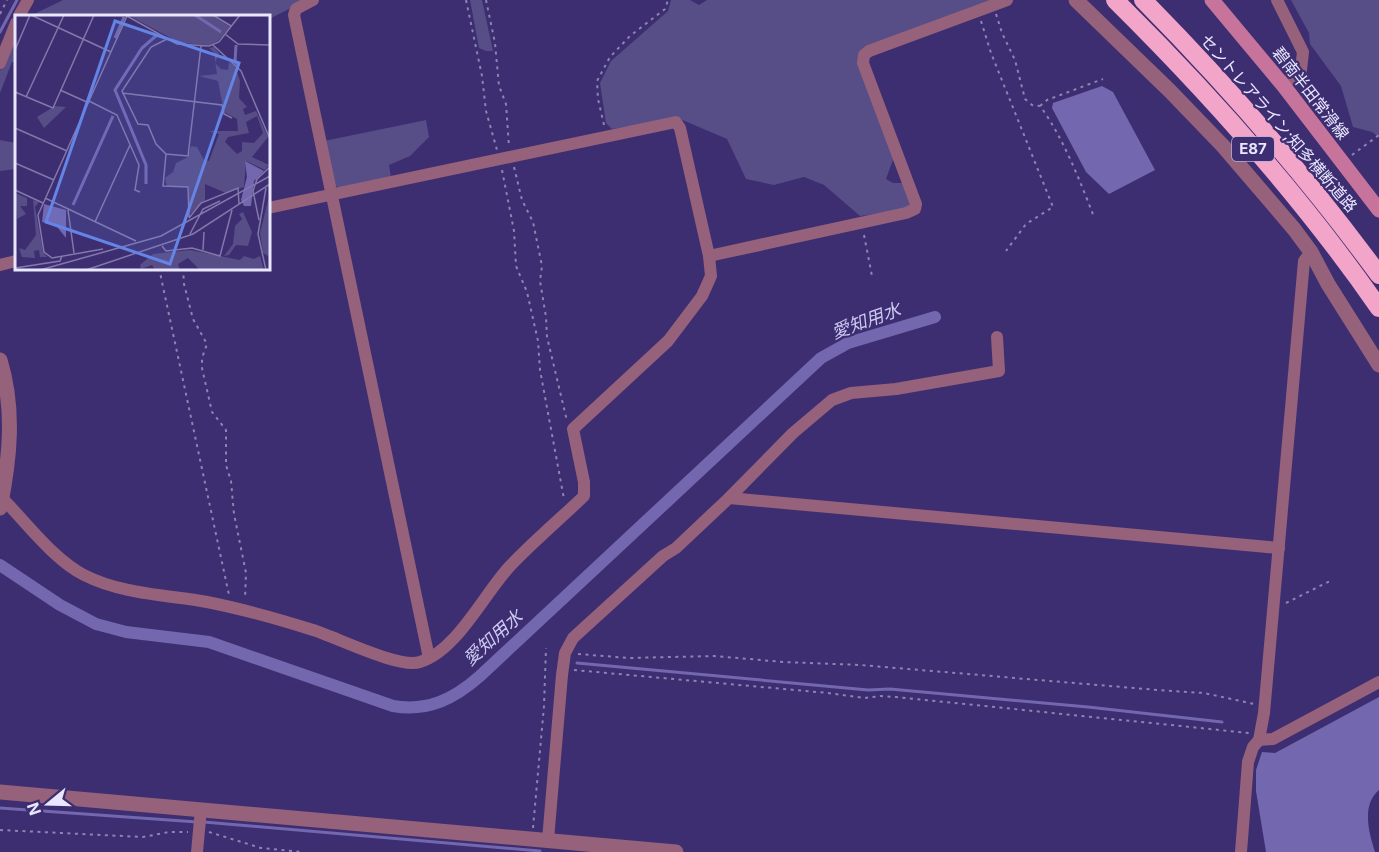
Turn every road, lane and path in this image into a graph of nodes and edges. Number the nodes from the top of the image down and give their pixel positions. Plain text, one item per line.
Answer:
1 (7, 0) edge
2 (28, 0) edge
3 (314, 0) edge
4 (466, 0) edge
5 (486, 0) edge
6 (668, 0) edge
7 (1007, 0) edge
8 (1076, 0) edge
9 (1115, 0) edge
10 (1143, 0) edge
11 (1212, 0) edge
12 (1277, 0) edge
13 (993, 5) junction
14 (977, 11) junction
15 (0, 14) edge
16 (20, 15) edge
17 (15, 25) edge
18 (0, 63) edge
19 (1103, 78) dead end
20 (1283, 85) junction
21 (1040, 106) junction
22 (1379, 135) edge
23 (606, 136) junction
24 (1350, 156) dead end
25 (505, 158) junction
26 (331, 195) junction
27 (270, 208) edge
28 (1379, 210) edge
29 (1094, 217) dead end
30 (862, 221) junction
31 (1006, 251) dead end
32 (1311, 252) junction
33 (709, 256) junction
34 (15, 261) edge
35 (0, 265) edge
36 (159, 270) edge
37 (183, 270) edge
38 (1379, 275) edge
39 (872, 276) dead end
40 (1379, 308) edge
41 (997, 338) dead end
42 (0, 360) edge
43 (1379, 365) edge
44 (573, 429) junction
45 (729, 498) junction
46 (1, 503) edge
47 (567, 514) junction
48 (1279, 548) junction
49 (1332, 580) dead end
50 (1274, 605) junction
51 (238, 608) junction
52 (546, 648) dead end
53 (565, 652) junction
54 (429, 658) junction
55 (563, 669) junction
56 (1379, 682) edge
57 (1265, 707) junction
58 (1260, 737) junction
59 (0, 792) edge
60 (201, 809) junction
61 (0, 830) edge
62 (199, 832) junction
63 (549, 843) edge
64 (197, 852) edge
65 (302, 852) edge
66 (676, 852) edge
67 (1240, 852) edge

1 - 15 path
2 - 16 street
3 - 26 street
4 - 25 path
5 - 25 path
6 - 23 path
7 - 13 street
8 - 32 street
9 - 40 highway, E87
10 - 38 highway, セントレアライン;知多横断道路 / E87
11 - 20 main road, 碧南半田常滑線
12 - 20 street
13 - 14 street
13 - 21 path
14 - 30 street
14 - 31 path
17 - 18 street
19 - 21 path
20 - 28 main road, 碧南半田常滑線
21 - 29 path
22 - 24 path
23 - 25 street
23 - 33 street
25 - 26 street
25 - 44 path
25 - 47 path
26 - 27 street
26 - 54 street
30 - 33 street
30 - 39 path
32 - 43 street
32 - 48 street
33 - 44 street
34 - 35 street
36 - 51 path
37 - 51 path
41 - 45 street
42 - 46 street
44 - 47 street
45 - 48 street
45 - 53 street
46 - 51 street
47 - 54 street
48 - 50 street
49 - 50 path
50 - 57 street
51 - 54 street
52 - 63 path
53 - 55 street
53 - 57 path
55 - 58 path
55 - 63 street
56 - 58 street
57 - 58 street
58 - 67 street
59 - 60 street
60 - 62 street
60 - 63 street
61 - 62 path
62 - 64 street
62 - 65 path
63 - 66 street

